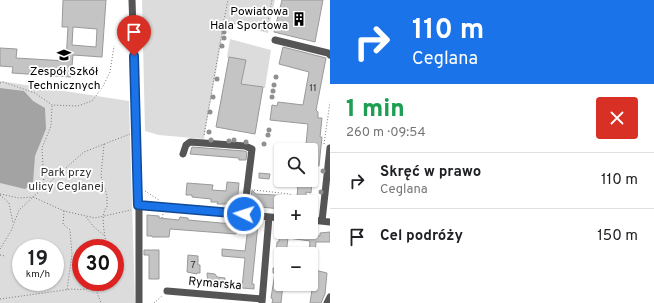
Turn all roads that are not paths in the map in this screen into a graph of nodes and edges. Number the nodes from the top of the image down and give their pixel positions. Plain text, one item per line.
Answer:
1 (132, 0) edge
2 (276, 40) dead end
3 (329, 51) edge
4 (330, 148) edge
5 (183, 154) dead end
6 (327, 192) edge
7 (138, 208) junction
8 (244, 214) junction
9 (269, 217) junction
10 (274, 217) edge
11 (318, 221) edge
12 (322, 221) junction
13 (330, 222) edge
14 (167, 291) road end
15 (330, 297) edge
16 (262, 301) edge
17 (139, 303) edge
18 (328, 303) edge

1 - 7 street
2 - 3 street
4 - 6 street
5 - 8 street
6 - 12 street
7 - 8 street
7 - 17 street
8 - 9 street
9 - 10 street
9 - 16 street
11 - 12 street
12 - 13 street
14 - 16 street, Rymarska
15 - 18 street

